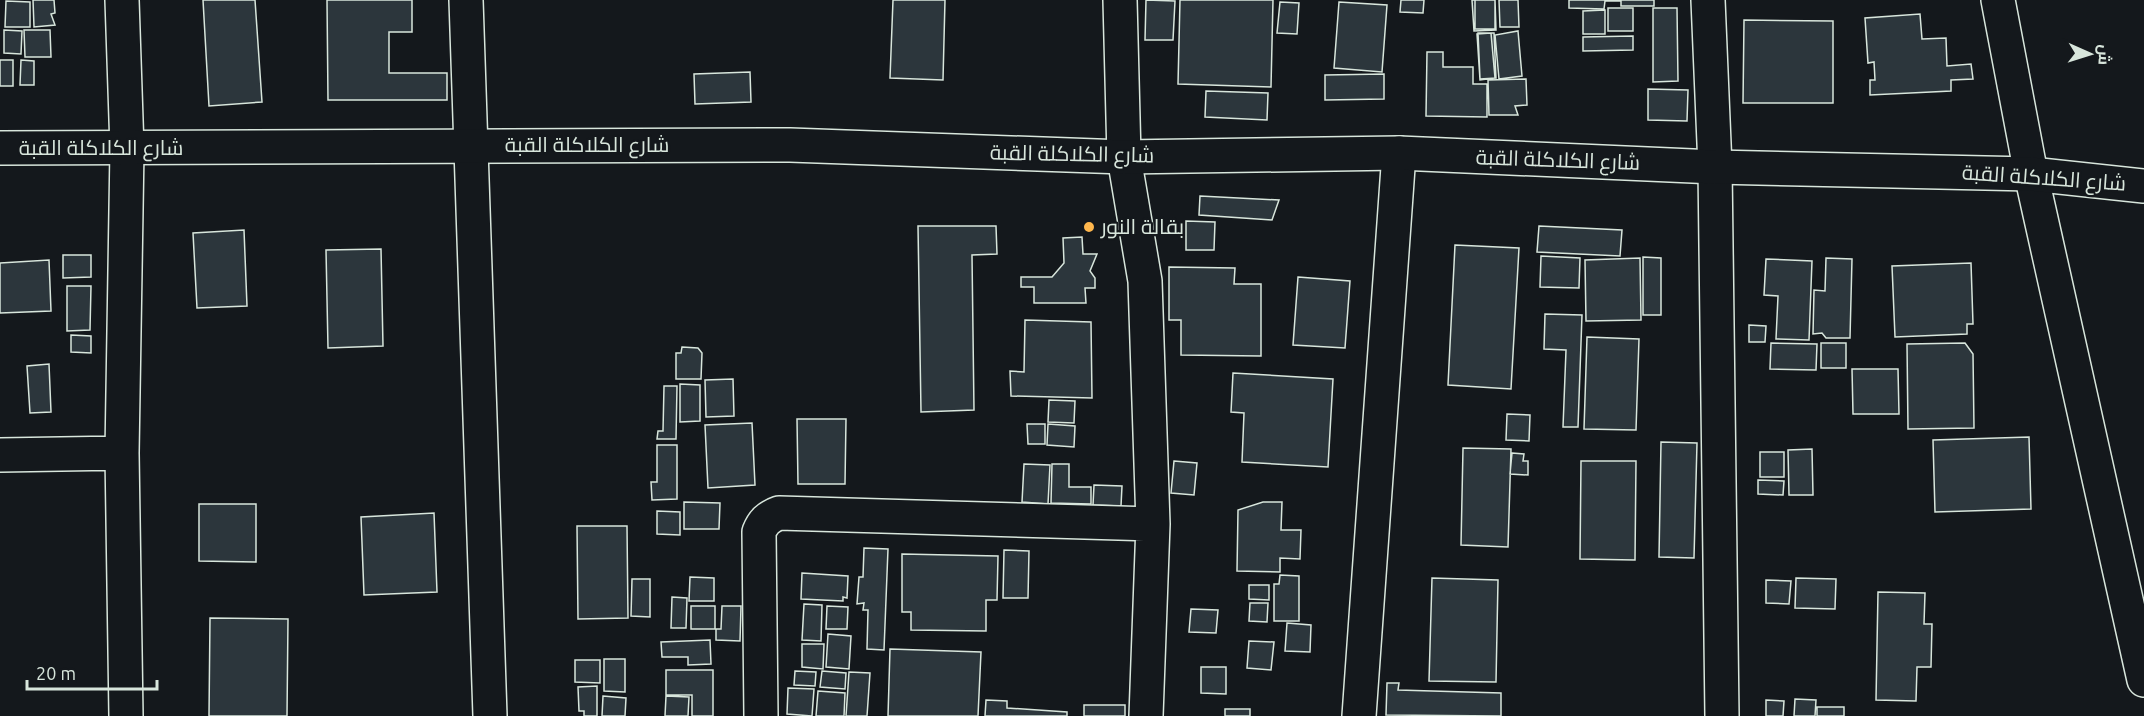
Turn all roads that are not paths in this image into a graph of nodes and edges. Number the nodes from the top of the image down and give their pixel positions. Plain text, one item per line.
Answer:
1 (122, 0) edge
2 (466, 0) edge
3 (1120, 0) edge
4 (1708, 0) edge
5 (1998, 0) edge
6 (472, 145) junction
7 (0, 148) edge
8 (127, 149) junction
9 (1399, 153) junction
10 (1125, 157) junction
11 (1715, 167) junction
12 (2031, 174) junction
13 (2144, 186) edge
14 (122, 453) junction
15 (0, 455) edge
16 (1153, 524) junction
17 (2144, 680) edge
18 (126, 716) edge
19 (490, 716) edge
20 (760, 716) edge
21 (1146, 716) edge
22 (1359, 716) edge
23 (1722, 716) edge

1 - 8 street
2 - 6 street
3 - 10 street
4 - 11 street
5 - 12 street
6 - 8 street, شارع الكلاكلة القبة
6 - 10 street, شارع الكلاكلة القبة
6 - 19 street
7 - 8 street, شارع الكلاكلة القبة
8 - 14 street
9 - 10 street, شارع الكلاكلة القبة
9 - 11 street, شارع الكلاكلة القبة
9 - 22 street
10 - 16 street
11 - 12 street, شارع الكلاكلة القبة
11 - 23 street
12 - 13 street, شارع الكلاكلة القبة
12 - 17 street
14 - 15 street
14 - 18 street
16 - 20 street
16 - 21 street

